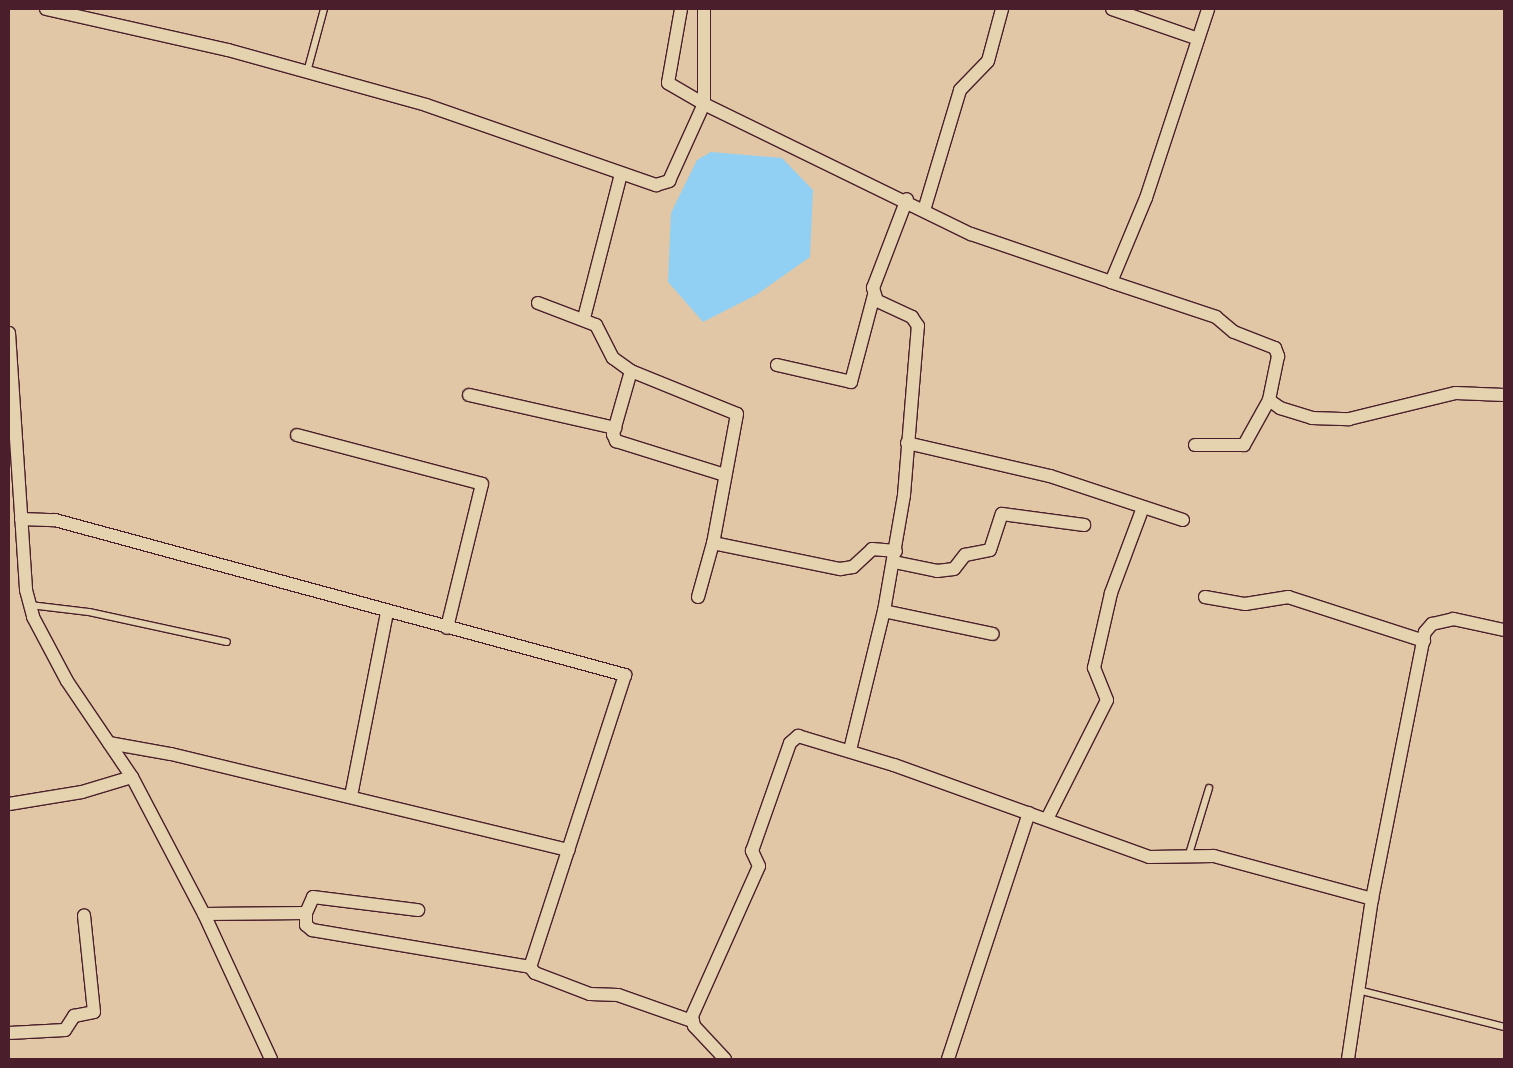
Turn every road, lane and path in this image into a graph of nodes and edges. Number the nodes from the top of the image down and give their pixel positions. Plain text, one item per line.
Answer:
1 (46, 9) edge
2 (324, 9) edge
3 (682, 9) edge
4 (704, 9) edge
5 (1002, 9) edge
6 (1112, 9) edge
7 (1208, 9) edge
8 (1198, 39) junction
9 (307, 72) junction
10 (704, 104) junction
11 (621, 174) junction
12 (907, 199) junction
13 (925, 208) junction
14 (1112, 282) junction
15 (874, 295) junction
16 (538, 303) dead end
17 (584, 318) junction
18 (9, 334) edge
19 (776, 365) dead end
20 (631, 371) junction
21 (469, 394) dead end
22 (1504, 395) edge
23 (1269, 400) junction
24 (615, 428) junction
25 (297, 435) dead end
26 (907, 443) junction
27 (1195, 445) dead end
28 (724, 475) junction
29 (1142, 510) junction
30 (21, 519) junction
31 (1182, 520) dead end
32 (1084, 525) dead end
33 (713, 543) junction
34 (894, 556) junction
35 (698, 597) dead end
36 (1205, 597) dead end
37 (30, 605) junction
38 (884, 610) junction
39 (387, 612) junction
40 (447, 628) junction
41 (1504, 630) edge
42 (993, 634) dead end
43 (1424, 641) junction
44 (227, 642) dead end
45 (109, 743) junction
46 (850, 750) junction
47 (132, 777) junction
48 (1209, 788) dead end
49 (351, 796) junction
50 (9, 804) edge
51 (1029, 813) junction
52 (1047, 819) junction
53 (568, 850) junction
54 (1189, 854) junction
55 (1372, 899) junction
56 (418, 910) dead end
57 (306, 913) junction
58 (204, 914) junction
59 (84, 916) dead end
60 (530, 967) junction
61 (1357, 990) junction
62 (692, 1021) junction
63 (1504, 1027) edge
64 (9, 1032) edge
65 (271, 1059) edge
66 (725, 1059) edge
67 (948, 1059) edge
68 (1348, 1059) edge

1 - 9 street
2 - 9 lane
3 - 10 street
4 - 10 street
5 - 13 street
6 - 8 street
7 - 8 street
8 - 14 street
9 - 11 street
10 - 11 street
10 - 12 street
11 - 17 street
12 - 13 street
12 - 15 street
13 - 14 street
14 - 23 street
15 - 19 street
15 - 26 street
16 - 17 street
17 - 20 street
18 - 30 street
20 - 24 street
20 - 28 street
21 - 24 street
22 - 23 street
23 - 27 street
24 - 28 street
25 - 40 street
26 - 29 street
26 - 34 street
28 - 33 street
29 - 31 street
29 - 52 street
30 - 37 street
30 - 39 street
32 - 34 street
33 - 34 street
33 - 35 street
34 - 38 street
36 - 43 street
37 - 44 lane
37 - 45 street
38 - 42 street
38 - 46 street
39 - 40 street
39 - 49 street
40 - 53 street
41 - 43 street
43 - 55 street
45 - 47 street
45 - 49 street
46 - 51 street
46 - 62 street
47 - 50 street
47 - 58 street
48 - 54 lane
49 - 53 street
51 - 52 street
51 - 67 street
52 - 54 street
53 - 60 street
54 - 55 street
55 - 61 street
56 - 57 street
57 - 58 street
57 - 60 street
58 - 65 street
59 - 64 street
60 - 62 street
61 - 63 lane
61 - 68 street
62 - 66 street

